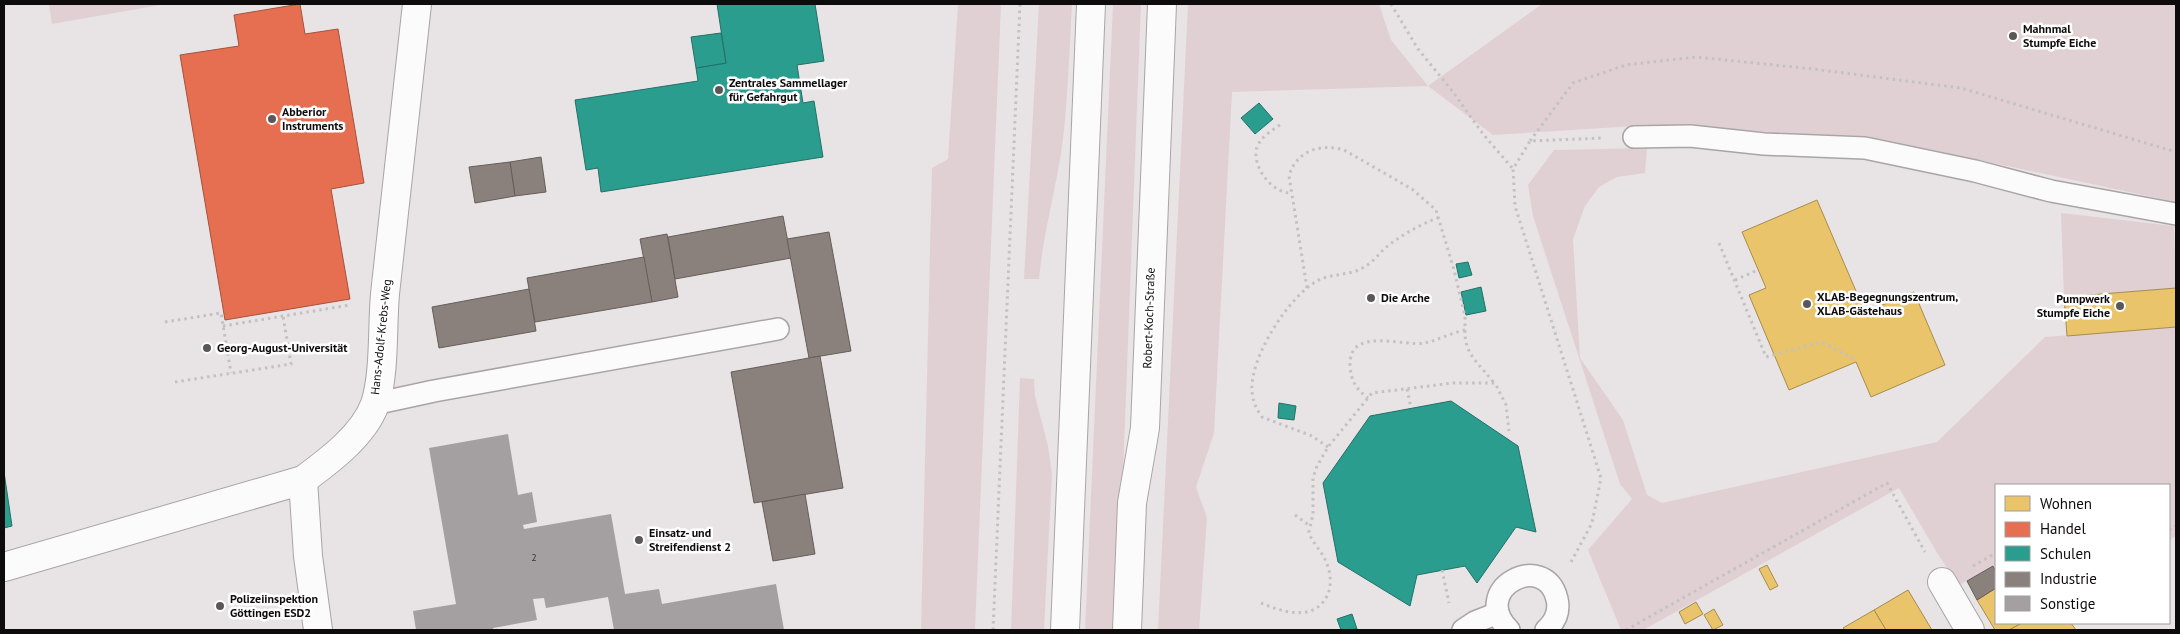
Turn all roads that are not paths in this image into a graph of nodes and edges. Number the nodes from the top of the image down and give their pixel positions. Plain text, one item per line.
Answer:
1 (417, 4) edge
2 (1091, 4) edge
3 (1162, 4) edge
4 (1634, 137) road end
5 (2176, 214) edge
6 (778, 329) dead end
7 (374, 404) junction
8 (303, 480) junction
9 (4, 567) edge
10 (1942, 582) road end
11 (1504, 622) edge
12 (318, 630) edge
13 (1065, 630) edge
14 (1127, 630) edge
15 (1463, 630) edge
16 (1546, 630) edge
17 (1970, 630) edge

1 - 7 street, Hans-Adolf-Krebs-Weg
2 - 13 street
3 - 14 street, Robert-Koch-Straße
4 - 5 lane
6 - 7 lane
7 - 8 street, Hans-Adolf-Krebs-Weg
8 - 9 street, Hans-Adolf-Krebs-Weg
8 - 12 street
10 - 17 street
11 - 15 lane
11 - 16 lane

